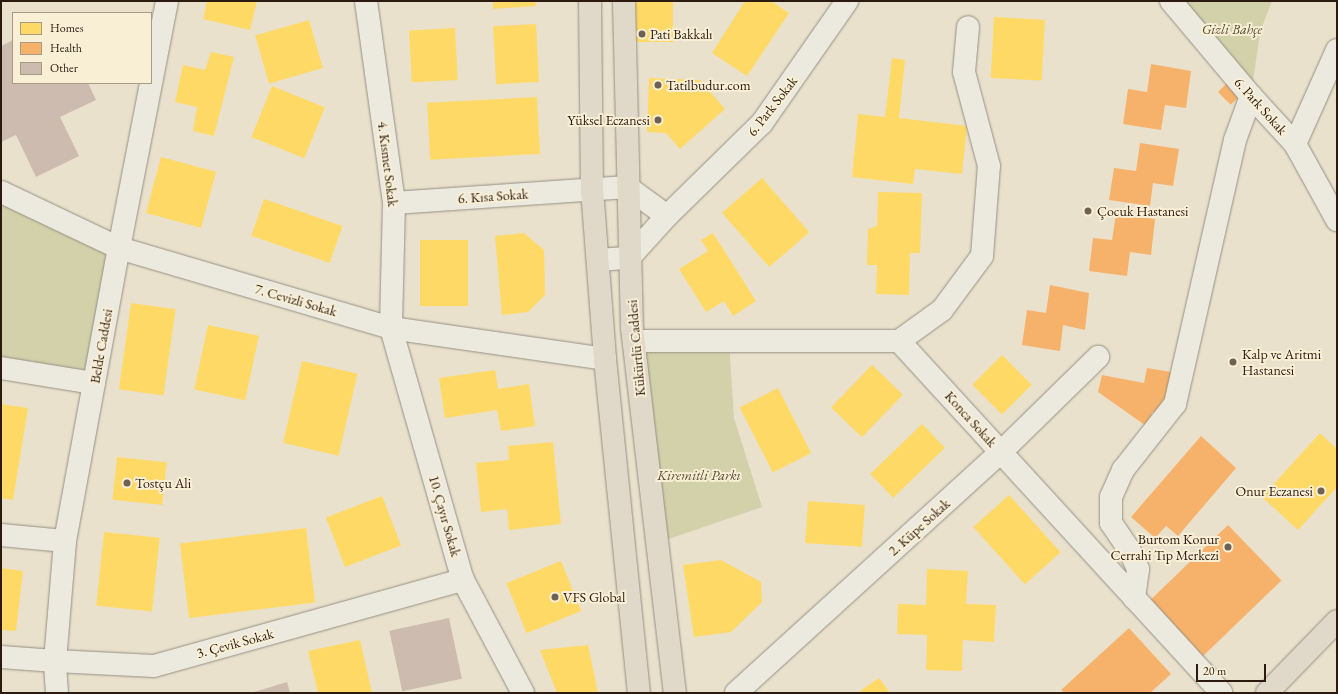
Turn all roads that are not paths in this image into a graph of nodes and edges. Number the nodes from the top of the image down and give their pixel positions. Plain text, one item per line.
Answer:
1 (167, 1) edge
2 (366, 1) edge
3 (590, 1) edge
4 (624, 1) edge
5 (847, 1) edge
6 (1171, 1) edge
7 (968, 27) dead end
8 (1337, 50) edge
9 (152, 78) edge
10 (151, 84) edge
11 (1251, 96) junction
12 (1295, 144) junction
13 (627, 187) junction
14 (592, 189) junction
15 (1, 192) edge
16 (394, 203) junction
17 (667, 216) junction
18 (1337, 220) edge
19 (119, 248) junction
20 (629, 258) junction
21 (598, 260) junction
22 (392, 328) junction
23 (634, 341) junction
24 (899, 341) junction
25 (1098, 357) dead end
26 (605, 360) junction
27 (1, 368) edge
28 (94, 383) junction
29 (1001, 452) junction
30 (1, 535) edge
31 (65, 541) junction
32 (463, 580) junction
33 (1134, 598) junction
34 (1337, 621) edge
35 (1308, 649) junction
36 (1, 657) edge
37 (55, 661) junction
38 (57, 693) edge
39 (523, 693) edge
40 (639, 693) edge
41 (675, 693) edge
42 (736, 693) edge
43 (1221, 693) edge
44 (1251, 693) edge
45 (1267, 693) edge

1 - 9 street, Belde Caddesi
2 - 16 street, 4. Kısmet Sokak
3 - 14 main road
4 - 13 main road, Kükürtlü Caddesi
5 - 17 street, 6. Park Sokak
6 - 11 street, 6. Park Sokak
7 - 24 street
8 - 12 street
10 - 19 street, Belde Caddesi
11 - 12 street, 6. Park Sokak
11 - 33 street
12 - 18 street, 6. Park Sokak
13 - 14 street, 6. Kısa Sokak
13 - 17 street
13 - 20 main road, Kükürtlü Caddesi
14 - 16 street, 6. Kısa Sokak
14 - 21 main road
15 - 19 street, 7. Cevizli Sokak
16 - 22 street, 4. Kısmet Sokak
17 - 20 street, 6. Park Sokak
19 - 22 street, 7. Cevizli Sokak
19 - 28 street, Belde Caddesi
20 - 21 street
20 - 23 main road, Kükürtlü Caddesi
21 - 26 main road
22 - 26 street, 7. Cevizli Sokak
22 - 32 street, 10. Çayır Sokak
23 - 24 street
23 - 41 main road, Kükürtlü Caddesi
24 - 29 street, Konca Sokak
25 - 29 street, 2. Küpe Sokak
26 - 40 main road
27 - 28 street
28 - 31 street, Belde Caddesi
29 - 33 street, Konca Sokak
29 - 42 street, 2. Küpe Sokak
30 - 31 street
31 - 37 street, Belde Caddesi
32 - 37 street, 3. Çevik Sokak
32 - 39 street, 10. Çayır Sokak
33 - 43 street, Konca Sokak
34 - 35 main road
35 - 44 main road
35 - 45 main road
36 - 37 street, 3. Çevik Sokak
37 - 38 street, Belde Caddesi

